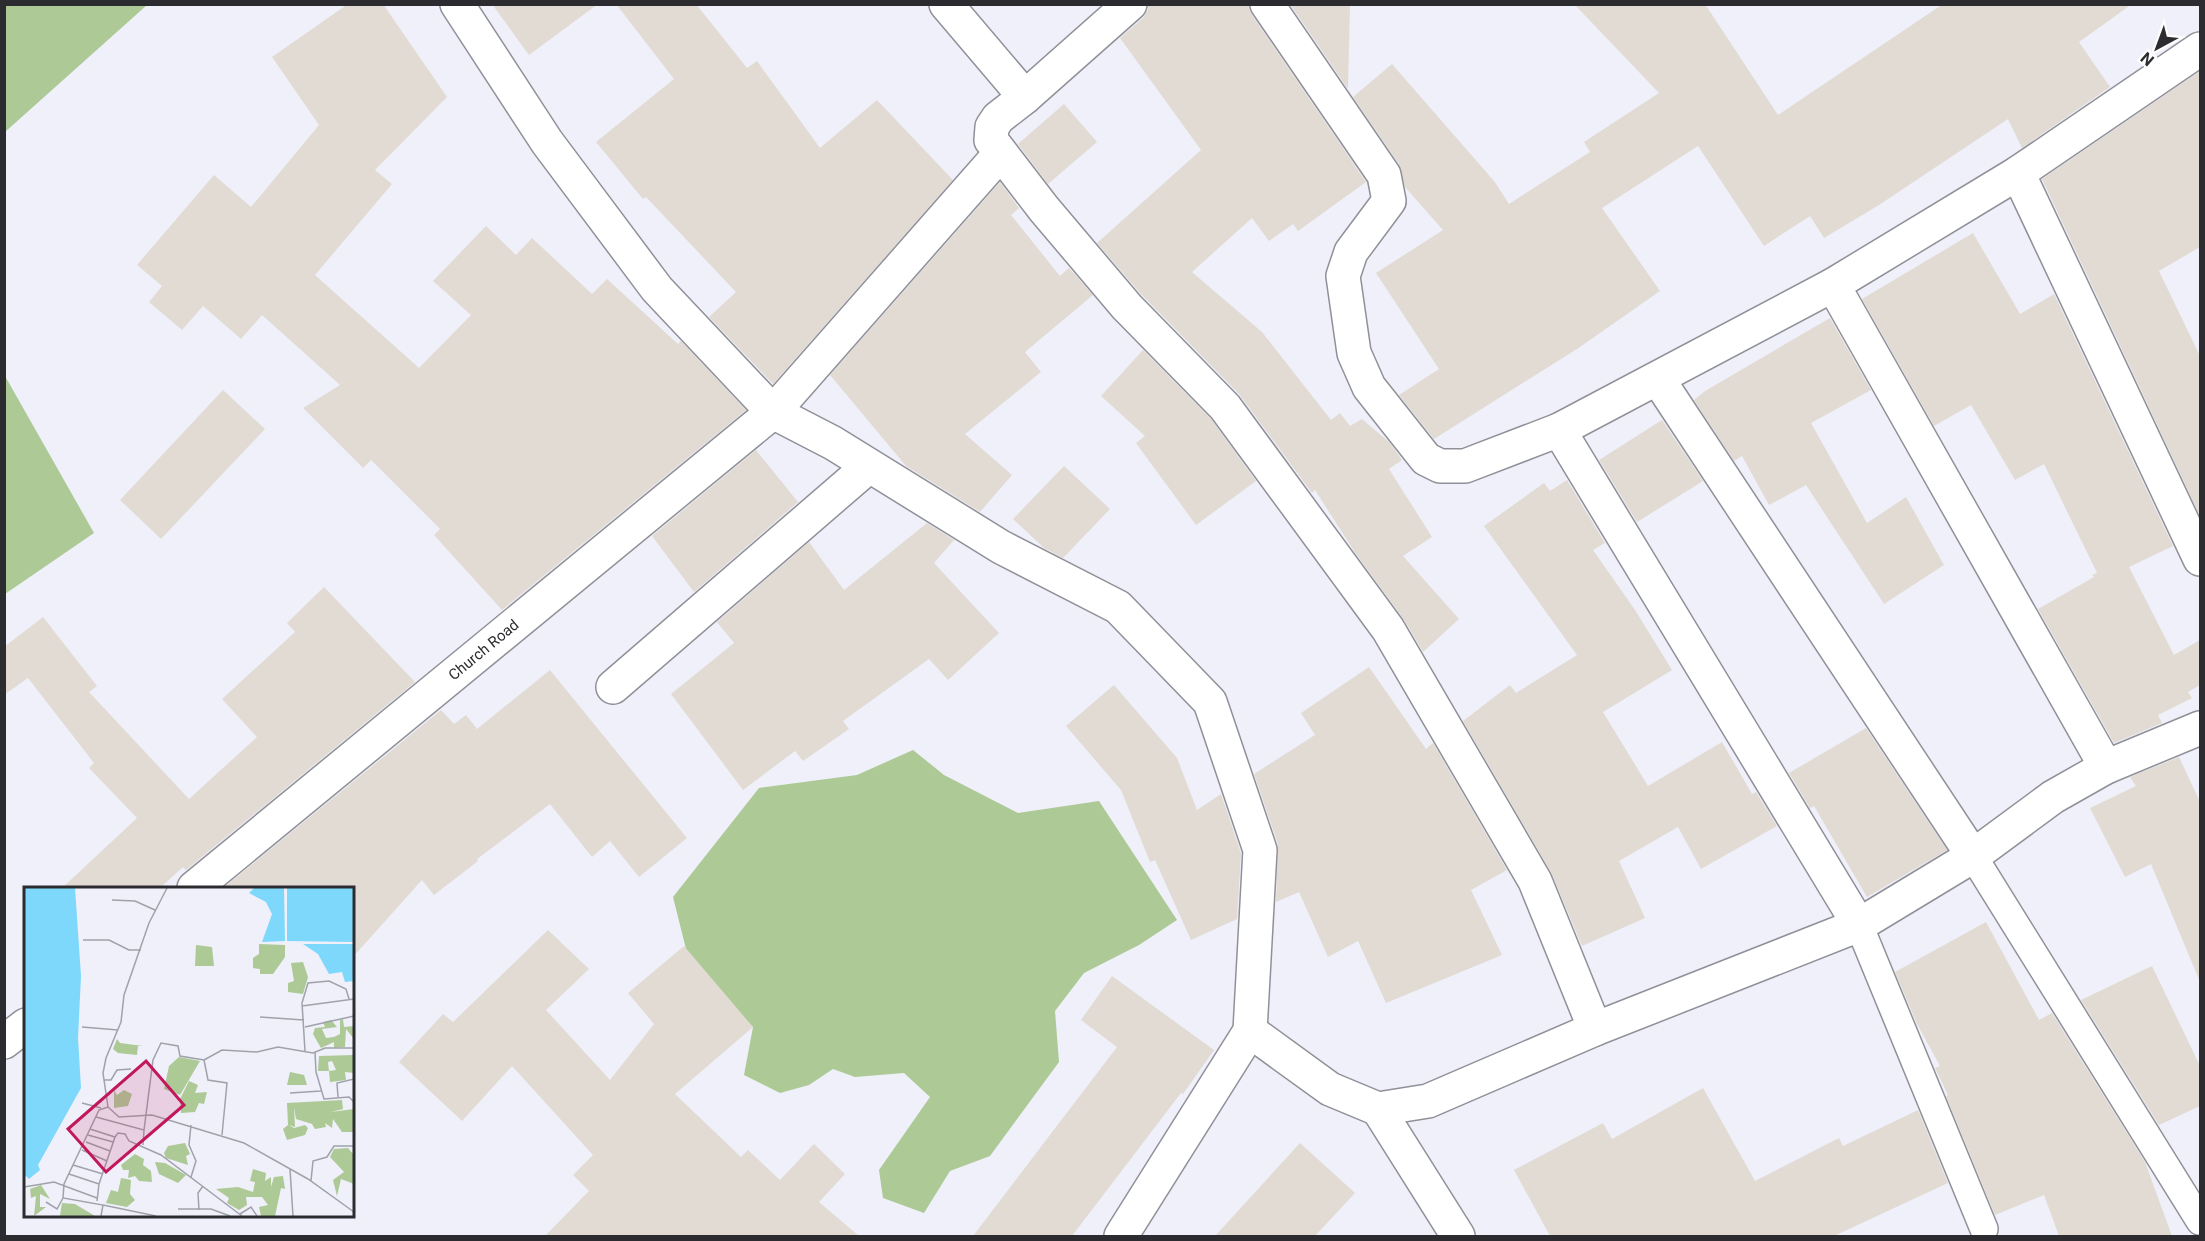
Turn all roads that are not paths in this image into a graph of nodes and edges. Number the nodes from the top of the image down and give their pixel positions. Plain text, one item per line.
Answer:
1 (457, 4) edge
2 (946, 4) edge
3 (1130, 4) edge
4 (1267, 4) edge
5 (2200, 49) edge
6 (1025, 97) junction
7 (1000, 154) junction
8 (2018, 173) junction
9 (1833, 285) junction
10 (1658, 379) junction
11 (773, 412) junction
12 (1559, 430) junction
13 (869, 466) junction
14 (2200, 559) edge
15 (613, 687) dead end
16 (2200, 728) edge
17 (2106, 767) junction
18 (1973, 856) junction
19 (195, 887) edge
20 (1859, 925) junction
21 (24, 1027) edge
22 (1595, 1029) junction
23 (1250, 1031) junction
24 (4, 1042) edge
25 (1378, 1109) junction
26 (2200, 1221) edge
27 (1983, 1229) dead end
28 (1121, 1236) edge
29 (1458, 1236) edge

1 - 11 street
2 - 6 street
3 - 6 street
4 - 12 street
5 - 8 street
6 - 7 street
7 - 11 street, Church Road
7 - 22 street
8 - 9 street
8 - 14 street
9 - 10 street
9 - 17 street
10 - 12 street
10 - 18 street
11 - 13 street
11 - 19 street, Church Road
12 - 20 street
13 - 15 street
13 - 23 street
16 - 17 street
17 - 18 street
18 - 20 street
18 - 26 lane
20 - 22 street
20 - 27 lane
21 - 24 street
22 - 25 street
23 - 25 street
23 - 28 street
25 - 29 street

